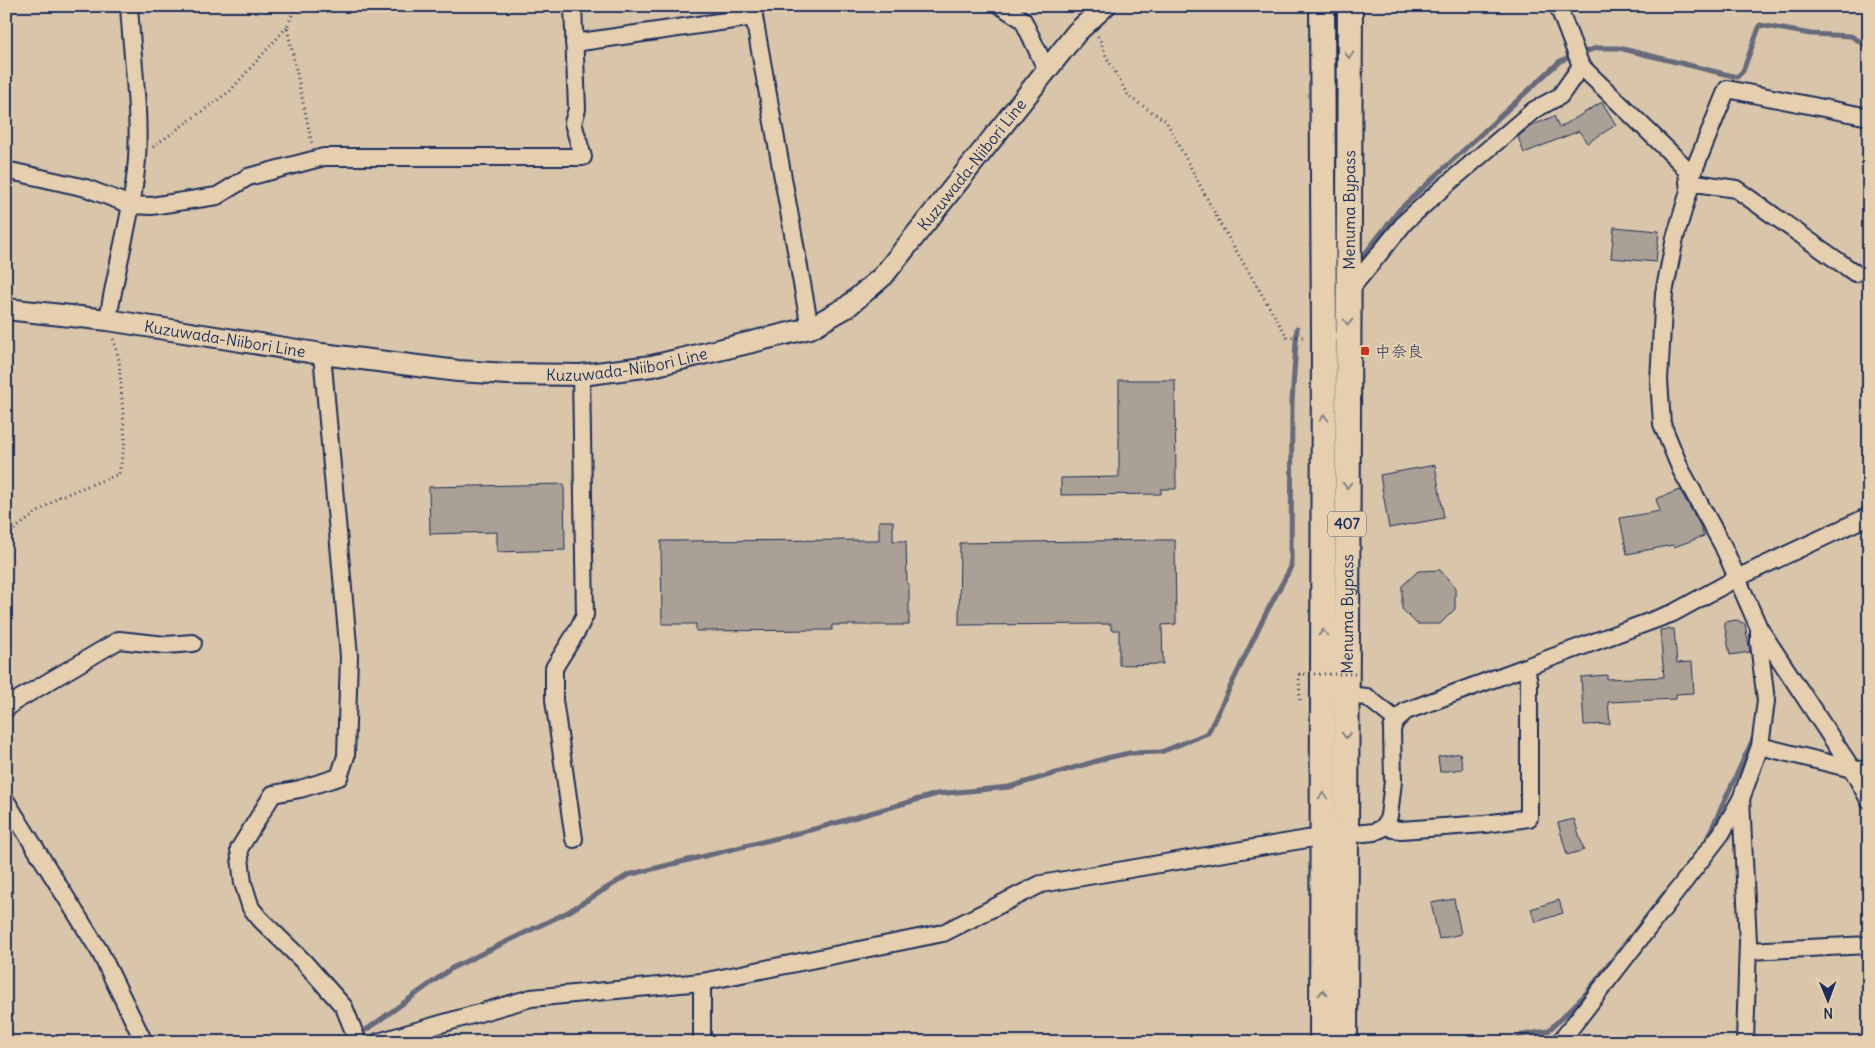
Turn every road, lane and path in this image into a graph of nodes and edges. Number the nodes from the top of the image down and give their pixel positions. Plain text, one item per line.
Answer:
1 (129, 6) edge
2 (296, 6) edge
3 (573, 6) edge
4 (1001, 6) edge
5 (1322, 6) edge
6 (1350, 6) edge
7 (1558, 6) edge
8 (753, 12) edge
9 (1098, 13) edge
10 (288, 26) junction
11 (574, 43) junction
12 (1581, 66) junction
13 (1047, 71) junction
14 (1869, 117) edge
15 (137, 159) junction
16 (315, 160) junction
17 (6, 170) edge
18 (1689, 182) junction
19 (131, 205) junction
20 (1856, 273) dead end
21 (1348, 292) junction
22 (6, 309) edge
23 (108, 320) junction
24 (810, 328) junction
25 (1324, 337) junction
26 (322, 354) junction
27 (581, 375) junction
28 (1869, 516) edge
29 (6, 535) edge
30 (1737, 578) junction
31 (1759, 628) junction
32 (193, 643) dead end
33 (1526, 667) junction
34 (1364, 674) dead end
35 (1346, 695) junction
36 (1300, 703) dead end
37 (6, 709) edge
38 (1396, 720) junction
39 (1760, 746) junction
40 (1852, 769) junction
41 (1869, 771) edge
42 (1740, 799) junction
43 (1869, 800) edge
44 (6, 801) edge
45 (1386, 824) junction
46 (1346, 834) junction
47 (1323, 836) junction
48 (574, 839) dead end
49 (1869, 945) edge
50 (1748, 951) junction
51 (702, 982) junction
52 (411, 1038) edge
53 (144, 1042) edge
54 (358, 1042) edge
55 (378, 1042) edge
56 (702, 1042) edge
57 (1322, 1042) edge
58 (1345, 1042) edge
59 (1560, 1042) edge
60 (1745, 1042) edge

1 - 15 street
2 - 10 path
3 - 11 street
4 - 13 street
5 - 25 highway, Menuma Bypass / 407
6 -> 21 highway, Menuma Bypass / 407
7 - 12 street
8 - 11 street
8 - 24 street
9 - 13 main road, Kuzuwada-Niibori Line
9 - 25 path
10 - 15 path
10 - 16 path
11 - 16 street
12 - 18 street
12 - 21 street
13 - 24 main road, Kuzuwada-Niibori Line
14 - 18 street
15 - 19 street
16 - 19 street
17 - 19 street
18 - 20 street
18 - 30 street
19 - 23 street
21 -> 35 highway, Menuma Bypass / 407
22 - 23 main road, Kuzuwada-Niibori Line
23 - 26 main road, Kuzuwada-Niibori Line
23 - 29 path
24 - 27 main road, Kuzuwada-Niibori Line
47 -> 25 highway, Menuma Bypass / 407
26 - 27 main road, Kuzuwada-Niibori Line
26 - 54 street
27 - 48 street
28 - 30 street
30 - 31 street
30 - 33 street
31 - 39 street
31 - 40 street
32 - 37 street
33 - 38 street
33 - 45 street
34 - 36 path, bridge
35 - 38 street
35 -> 46 highway, Menuma Bypass / 407
38 - 45 street
39 - 40 street
39 - 42 street
40 - 41 street
40 - 43 street
42 - 50 street
42 - 59 street
44 - 53 street
45 - 46 street
46 - 47 street
46 - 58 highway, Menuma Bypass / 407
47 - 51 street
57 -> 47 highway, Menuma Bypass / 407
49 - 50 street
50 - 60 street
51 - 52 street
51 - 56 street
52 - 55 street

